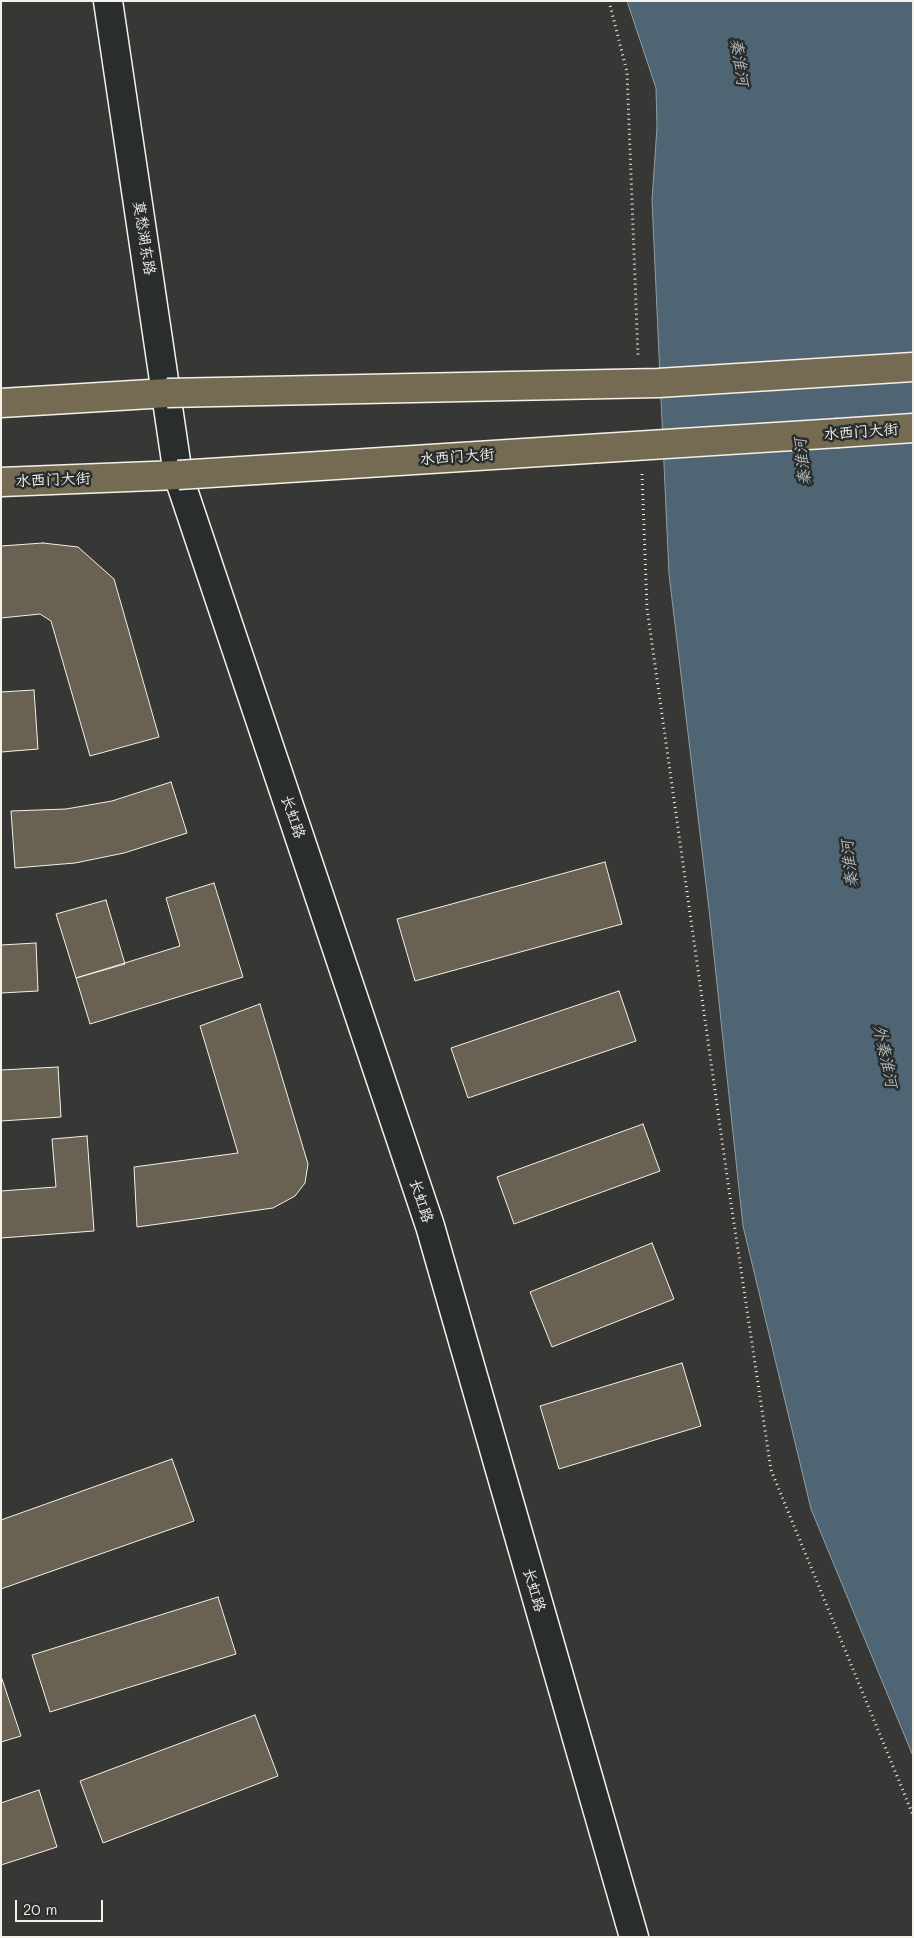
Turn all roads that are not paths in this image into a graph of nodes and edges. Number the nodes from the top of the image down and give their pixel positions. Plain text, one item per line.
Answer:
1 (108, 1) edge
2 (913, 367) edge
3 (167, 393) junction
4 (1, 403) edge
5 (913, 428) edge
6 (178, 475) junction
7 (1, 482) edge
8 (634, 1937) edge

1 - 3 main road, 莫愁湖东路
2 - 3 main road, bridge
3 - 4 main road
3 - 6 main road, 莫愁湖东路
5 - 6 main road, 水西门大街, bridge
6 - 7 main road, 水西门大街
6 - 8 main road, 长虹路

